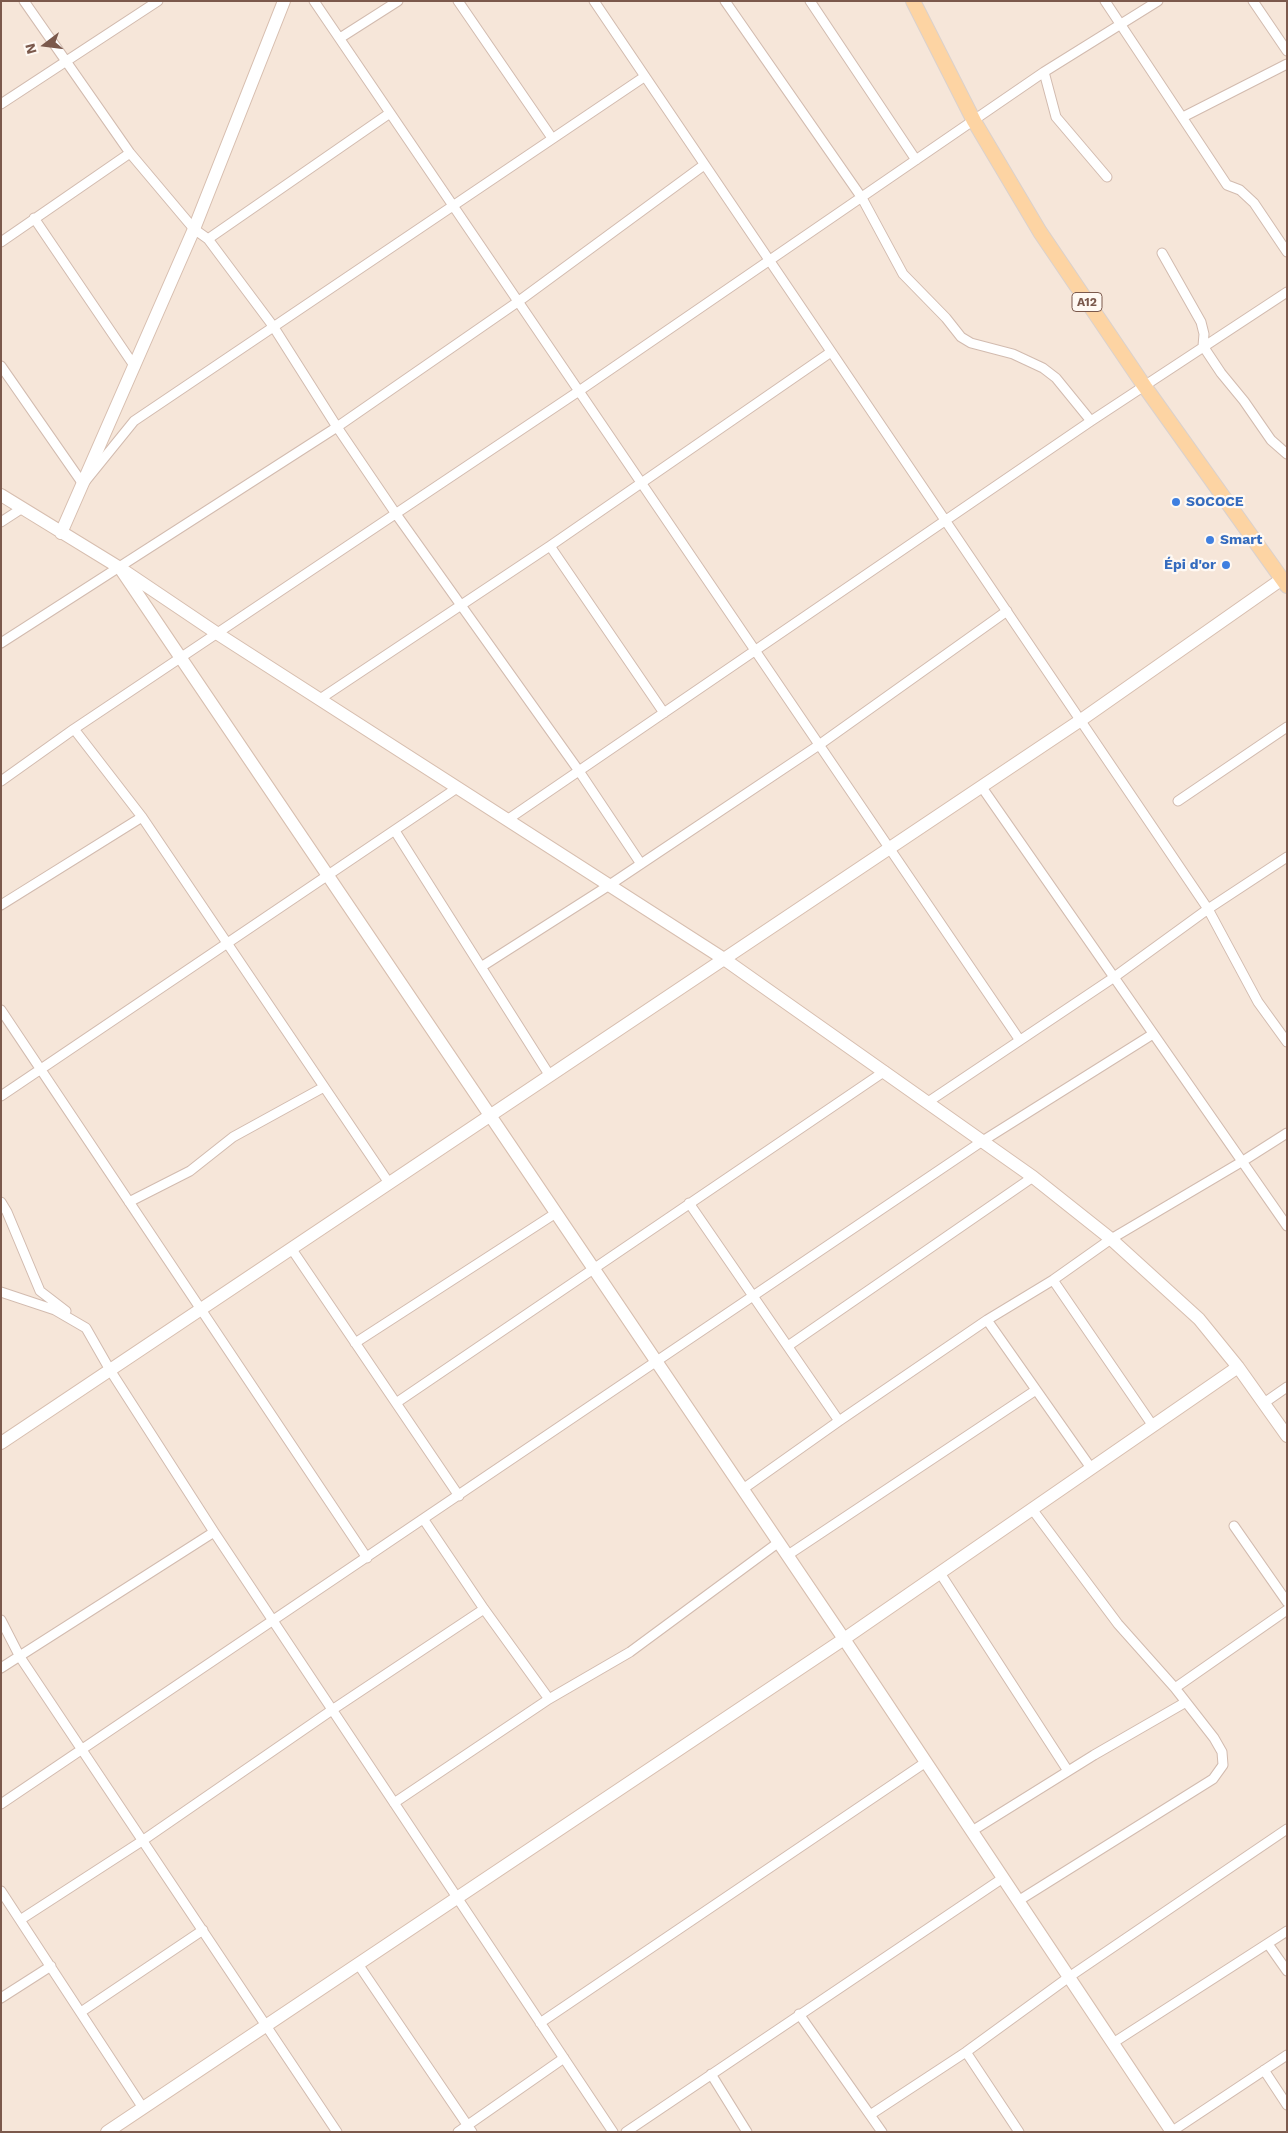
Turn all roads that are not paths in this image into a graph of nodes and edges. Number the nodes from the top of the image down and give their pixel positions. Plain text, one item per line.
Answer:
1 (24, 1) edge
2 (157, 1) edge
3 (284, 1) edge
4 (314, 1) edge
5 (398, 1) edge
6 (458, 1) edge
7 (594, 1) edge
8 (725, 1) edge
9 (810, 1) edge
10 (913, 1) edge
11 (1105, 1) edge
12 (1158, 1) edge
13 (1253, 1) edge
14 (1121, 26) junction
15 (340, 38) junction
16 (1287, 51) edge
17 (65, 60) junction
18 (1287, 64) edge
19 (1044, 72) junction
20 (644, 77) junction
21 (1, 104) edge
22 (390, 113) junction
23 (1183, 117) junction
24 (974, 121) junction
25 (552, 138) junction
26 (130, 153) junction
27 (916, 160) junction
28 (704, 166) junction
29 (1108, 177) dead end
30 (862, 198) junction
31 (452, 204) junction
32 (34, 218) junction
33 (194, 229) junction
34 (208, 239) junction
35 (1, 242) edge
36 (1287, 252) edge
37 (1162, 253) dead end
38 (770, 261) junction
39 (1287, 292) edge
40 (519, 301) junction
41 (273, 326) junction
42 (1204, 346) junction
43 (831, 352) junction
44 (1, 366) edge
45 (135, 367) junction
46 (1144, 387) junction
47 (579, 391) junction
48 (1091, 421) junction
49 (337, 427) junction
50 (1287, 454) edge
51 (83, 484) junction
52 (640, 484) junction
53 (1, 495) edge
54 (21, 508) junction
55 (396, 514) junction
56 (946, 520) junction
57 (1, 522) edge
58 (61, 533) junction
59 (550, 546) junction
60 (120, 568) junction
61 (1285, 580) edge
62 (461, 604) junction
63 (1007, 611) junction
64 (218, 634) junction
65 (1, 643) edge
66 (755, 651) junction
67 (181, 658) junction
68 (320, 699) junction
69 (664, 713) junction
70 (1081, 720) junction
71 (1287, 727) edge
72 (74, 730) junction
73 (819, 744) junction
74 (579, 771) junction
75 (1, 781) edge
76 (981, 786) junction
77 (457, 788) junction
78 (1178, 801) dead end
79 (142, 817) junction
80 (507, 820) junction
81 (396, 830) junction
82 (889, 848) junction
83 (1287, 857) edge
84 (641, 864) junction
85 (327, 874) junction
86 (608, 886) junction
87 (1, 905) edge
88 (1208, 908) junction
89 (227, 943) junction
90 (724, 959) junction
91 (481, 967) junction
92 (1113, 978) junction
93 (1, 1010) edge
94 (1153, 1034) junction
95 (1019, 1040) junction
96 (1287, 1042) edge
97 (41, 1069) junction
98 (884, 1072) junction
99 (550, 1076) junction
100 (324, 1087) junction
101 (1, 1096) edge
102 (928, 1102) junction
103 (490, 1115) junction
104 (1287, 1133) edge
105 (981, 1142) junction
106 (1243, 1161) junction
107 (1032, 1177) junction
108 (389, 1183) junction
109 (1, 1202) edge
110 (130, 1202) junction
111 (689, 1203) junction
112 (556, 1213) junction
113 (1287, 1226) edge
114 (1110, 1239) junction
115 (291, 1248) junction
116 (593, 1268) junction
117 (1053, 1280) junction
118 (1, 1292) edge
119 (754, 1295) junction
120 (201, 1309) junction
121 (987, 1320) junction
122 (86, 1328) junction
123 (355, 1343) junction
124 (788, 1346) junction
125 (657, 1362) junction
126 (1238, 1367) junction
127 (110, 1370) junction
128 (1287, 1387) edge
129 (1036, 1390) junction
130 (396, 1403) junction
131 (1264, 1403) junction
132 (839, 1421) junction
133 (1153, 1426) junction
134 (1287, 1436) edge
135 (1, 1443) edge
136 (1091, 1468) junction
137 (743, 1489) junction
138 (459, 1496) junction
139 (1032, 1509) junction
140 (424, 1520) junction
141 (1234, 1526) dead end
142 (214, 1532) junction
143 (779, 1542) junction
144 (788, 1555) junction
145 (367, 1558) junction
146 (940, 1572) junction
147 (1287, 1602) edge
148 (484, 1610) junction
149 (1287, 1610) edge
150 (1, 1620) edge
151 (273, 1621) junction
152 (844, 1639) junction
153 (20, 1657) junction
154 (1, 1668) edge
155 (1174, 1688) junction
156 (549, 1699) junction
157 (1186, 1702) junction
158 (332, 1710) junction
159 (82, 1750) junction
160 (926, 1762) junction
161 (1068, 1771) junction
162 (394, 1803) junction
163 (1, 1804) edge
164 (1287, 1829) edge
165 (972, 1831) junction
166 (142, 1841) junction
167 (1003, 1878) junction
168 (1, 1890) edge
169 (457, 1898) junction
170 (1018, 1901) junction
171 (20, 1920) junction
172 (203, 1930) junction
173 (1287, 1931) edge
174 (1268, 1944) junction
175 (358, 1964) junction
176 (51, 1966) junction
177 (1287, 1971) edge
178 (1069, 1977) junction
179 (1, 1998) edge
180 (80, 2012) junction
181 (799, 2014) junction
182 (540, 2023) junction
183 (266, 2025) junction
184 (1113, 2043) junction
185 (966, 2052) junction
186 (1287, 2055) edge
187 (564, 2058) junction
188 (1264, 2070) junction
189 (711, 2074) junction
190 (1287, 2105) edge
191 (143, 2108) junction
192 (870, 2115) junction
193 (470, 2129) edge
194 (107, 2132) edge
195 (337, 2132) edge
196 (458, 2132) edge
197 (613, 2132) edge
198 (626, 2132) edge
199 (747, 2132) edge
200 (882, 2132) edge
201 (1019, 2132) edge
202 (1171, 2132) edge

1 - 17 street
2 - 17 street
3 - 33 street
4 - 15 street
5 - 15 street
6 - 25 street
7 - 20 street
8 - 30 street
9 - 27 street
10 - 24 main road, A12
11 - 14 street
12 - 14 street
13 - 16 street
14 - 19 street
14 - 23 street
15 - 22 street
17 - 21 street
17 - 26 street
18 - 23 street
19 - 24 street
19 - 29 street
20 - 25 street
20 - 28 street
22 - 31 street
22 - 34 street
23 - 36 street
24 - 27 street
24 - 46 main road, A12
25 - 31 street
26 - 32 street
26 - 33 street
27 - 30 street
28 - 38 street
28 - 40 street
30 - 38 street
30 - 48 street
31 - 40 street
31 - 41 street
32 - 35 street
32 - 45 street
33 - 34 street
33 - 45 street
34 - 41 street
37 - 42 street
38 - 43 street
38 - 47 street
39 - 42 street
40 - 47 street
40 - 49 street
41 - 49 street
41 - 51 street
42 - 46 street
42 - 50 street
43 - 52 street
43 - 56 street
44 - 51 street
45 - 51 street
46 - 48 street
46 - 61 main road, A12
47 - 52 street
47 - 55 street
48 - 56 street
49 - 55 street
49 - 60 street
51 - 58 street
52 - 59 street
52 - 66 street
53 - 54 street
54 - 57 street
54 - 58 street
55 - 62 street
55 - 64 street
56 - 63 street
56 - 66 street
58 - 60 street
59 - 62 street
59 - 69 street
60 - 64 street
60 - 65 street
60 - 67 street
61 - 70 street
62 - 68 street
62 - 74 street
63 - 70 street
63 - 73 street
64 - 67 street
64 - 68 street
66 - 69 street
66 - 73 street
67 - 72 street
67 - 85 street
68 - 77 street
69 - 74 street
70 - 76 street
70 - 88 street
71 - 78 street
72 - 75 street
72 - 79 street
73 - 82 street
73 - 84 street
74 - 80 street
74 - 84 street
76 - 82 street
76 - 92 street
77 - 80 street
77 - 81 street
79 - 87 street
79 - 89 street
80 - 86 street
81 - 85 street
81 - 91 street
82 - 90 street
82 - 95 street
83 - 88 street
84 - 86 street
85 - 89 street
85 - 103 street
86 - 90 street
86 - 91 street
88 - 92 street
88 - 96 street
89 - 97 street
89 - 100 street
90 - 98 street
90 - 99 street
91 - 99 street
92 - 94 street
92 - 95 street
93 - 97 street
94 - 105 street
94 - 106 street
95 - 102 street
97 - 101 street
97 - 110 street
98 - 102 street
98 - 111 street
99 - 103 street
100 - 108 street
100 - 110 street
102 - 105 street
103 - 108 street
103 - 112 street
104 - 106 street
105 - 107 street
105 - 119 street
106 - 113 street
106 - 114 street
107 - 114 street
107 - 124 street
108 - 115 street
109 - 122 street
110 - 120 street
111 - 116 street
111 - 119 street
112 - 116 street
112 - 123 street
114 - 117 street
114 - 126 street
115 - 120 street
115 - 123 street
116 - 125 street
116 - 130 street
117 - 121 street
117 - 133 street
118 - 122 street
119 - 124 street
119 - 125 street
120 - 127 street
120 - 145 street
121 - 129 street
121 - 132 street
122 - 127 street
123 - 130 street
124 - 132 street
125 - 137 street
125 - 138 street
126 - 131 street
126 - 133 street
127 - 135 street
127 - 142 street
128 - 131 street
129 - 136 street
129 - 144 street
130 - 138 street
131 - 134 street
132 - 137 street
133 - 136 street
136 - 139 street
137 - 143 street
138 - 140 street
139 - 146 street
139 - 155 street
140 - 145 street
140 - 148 street
141 - 147 street
142 - 151 street
142 - 153 street
143 - 144 street
143 - 156 street
144 - 152 street
145 - 151 street
146 - 152 street
146 - 161 street
148 - 156 street
148 - 158 street
149 - 155 street
150 - 153 street
151 - 158 street
151 - 159 street
152 - 160 street
152 - 169 street
153 - 154 street
153 - 159 street
155 - 157 street
156 - 162 street
157 - 161 street
157 - 170 street
158 - 162 street
158 - 166 street
159 - 163 street
159 - 166 street
160 - 165 street
160 - 182 street
161 - 165 street
162 - 169 street
164 - 178 street
165 - 167 street
166 - 171 street
166 - 172 street
167 - 170 street
167 - 181 street
168 - 171 street
169 - 175 street
169 - 182 street
170 - 178 street
171 - 176 street
172 - 180 street
172 - 183 street
173 - 174 street
174 - 177 street
174 - 184 street
175 - 183 street
175 - 193 street
176 - 179 street
176 - 180 street
178 - 184 street
178 - 185 street
180 - 191 street
181 - 189 street
181 - 192 street
182 - 187 street
183 - 191 street
183 - 195 street
184 - 202 street
185 - 192 street
185 - 201 street
186 - 188 street
187 - 193 street
187 - 197 street
188 - 190 street
188 - 202 street
189 - 198 street
189 - 199 street
191 - 194 street
192 - 200 street
193 - 196 street

